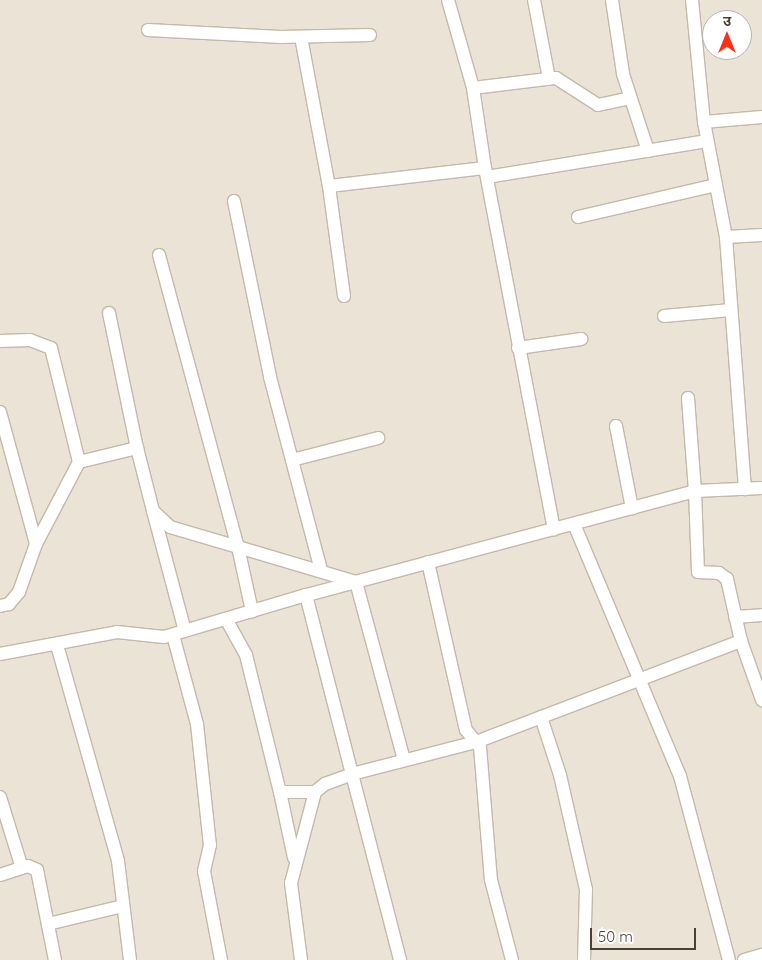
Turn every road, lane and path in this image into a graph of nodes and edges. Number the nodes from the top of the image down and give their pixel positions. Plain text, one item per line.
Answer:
1 (448, 0) edge
2 (534, 0) edge
3 (612, 0) edge
4 (692, 0) edge
5 (148, 30) dead end
6 (370, 35) dead end
7 (301, 37) junction
8 (549, 79) junction
9 (473, 88) junction
10 (630, 98) junction
11 (762, 117) edge
12 (704, 122) junction
13 (707, 141) junction
14 (648, 151) junction
15 (486, 172) junction
16 (715, 185) junction
17 (329, 186) junction
18 (234, 201) dead end
19 (578, 218) dead end
20 (762, 235) edge
21 (726, 237) junction
22 (159, 255) dead end
23 (344, 296) dead end
24 (731, 310) junction
25 (109, 313) dead end
26 (664, 316) dead end
27 (581, 339) dead end
28 (0, 341) edge
29 (518, 348) junction
30 (688, 398) dead end
31 (0, 412) edge
32 (616, 426) dead end
33 (378, 438) dead end
34 (136, 448) junction
35 (292, 460) junction
36 (79, 462) junction
37 (762, 488) edge
38 (744, 489) junction
39 (695, 491) junction
40 (632, 508) junction
41 (153, 511) junction
42 (574, 524) junction
43 (554, 529) junction
44 (36, 544) junction
45 (238, 547) junction
46 (428, 562) junction
47 (321, 570) junction
48 (356, 582) junction
49 (306, 595) junction
50 (0, 606) edge
51 (252, 611) junction
52 (762, 615) edge
53 (735, 617) junction
54 (226, 619) junction
55 (179, 633) junction
56 (740, 641) junction
57 (57, 645) junction
58 (0, 654) edge
59 (640, 680) junction
60 (762, 700) edge
61 (541, 717) junction
62 (476, 742) junction
63 (404, 760) junction
64 (352, 774) junction
65 (280, 792) junction
66 (315, 792) junction
67 (0, 797) edge
68 (295, 861) junction
69 (22, 868) junction
70 (0, 875) edge
71 (123, 906) junction
72 (48, 924) junction
73 (762, 955) edge
74 (55, 960) edge
75 (130, 960) edge
76 (221, 960) edge
77 (301, 960) edge
78 (400, 960) edge
79 (512, 960) edge
80 (584, 960) edge
81 (729, 960) edge
82 (744, 960) edge

1 - 9 street
2 - 8 street
3 - 10 street
4 - 12 street
5 - 7 street
6 - 7 street
7 - 17 street
8 - 9 street
8 - 10 street
9 - 15 street
10 - 14 street
11 - 12 street
12 - 13 street
13 - 14 street
13 - 16 street
14 - 15 street
15 - 17 street
15 - 29 street
16 - 19 street
16 - 21 street
17 - 23 street
18 - 35 street
20 - 21 street
21 - 24 street
22 - 45 street
24 - 26 street
24 - 38 street
25 - 34 street
27 - 29 street
28 - 36 street
29 - 43 street
30 - 39 street
31 - 44 street
32 - 40 street
33 - 35 street
34 - 36 street
34 - 41 street
35 - 47 street
36 - 44 street
37 - 38 street
38 - 39 street
39 - 40 street
39 - 53 street
40 - 42 street
41 - 45 street
41 - 55 street
42 - 43 street
42 - 59 street
43 - 46 street
44 - 50 street
45 - 47 street
45 - 51 street
46 - 48 street
46 - 62 street
47 - 48 street
48 - 49 street
48 - 63 street
49 - 51 street
49 - 64 street
51 - 54 street
52 - 53 street
53 - 56 street
54 - 55 street
54 - 65 street
55 - 57 street
55 - 76 street
56 - 59 street
56 - 60 street
57 - 58 street
57 - 71 street
59 - 61 street
59 - 81 street
61 - 62 street
61 - 80 street
62 - 63 street
62 - 79 street
63 - 64 street
64 - 66 street
64 - 78 street
65 - 66 street
65 - 68 street
66 - 68 street
67 - 69 street
68 - 77 street
69 - 70 street
69 - 72 street
71 - 72 street
71 - 75 street
72 - 74 street
73 - 82 street

